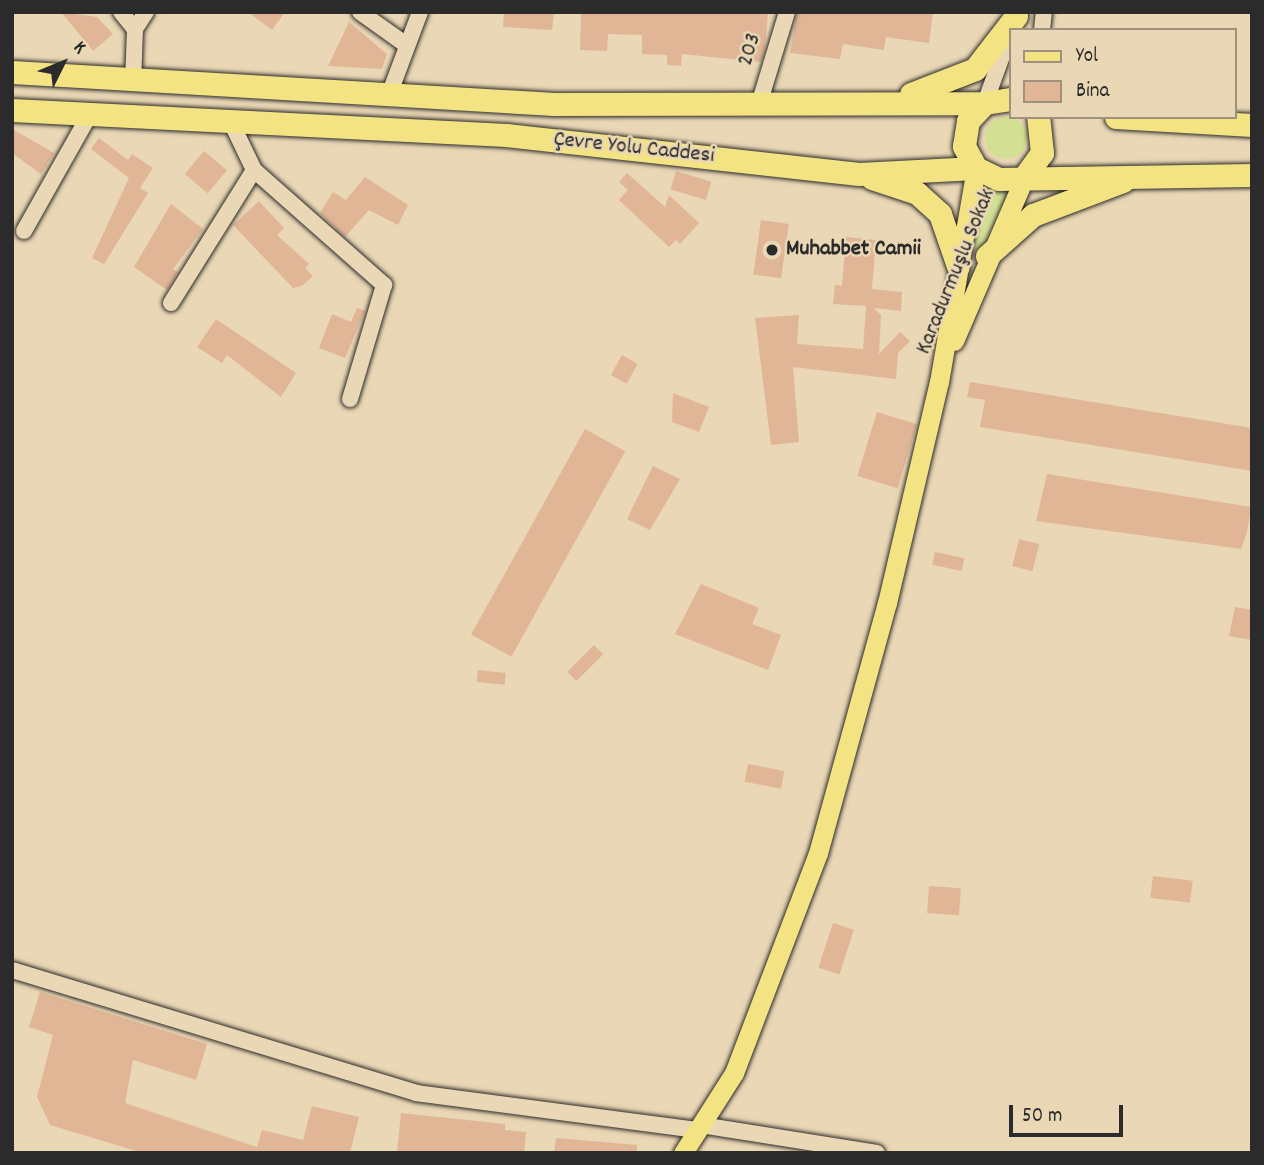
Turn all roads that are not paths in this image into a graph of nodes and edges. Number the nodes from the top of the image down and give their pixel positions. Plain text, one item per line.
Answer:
1 (121, 12) edge
2 (146, 12) edge
3 (360, 12) edge
4 (420, 12) edge
5 (787, 12) edge
6 (135, 29) junction
7 (1009, 29) edge
8 (1009, 37) edge
9 (405, 44) junction
10 (12, 72) edge
11 (133, 83) junction
12 (389, 95) junction
13 (1009, 99) edge
14 (760, 101) junction
15 (985, 103) junction
16 (864, 105) junction
17 (12, 110) edge
18 (90, 114) junction
19 (1038, 119) edge
20 (1151, 119) edge
21 (231, 122) junction
22 (1252, 125) edge
23 (976, 168) junction
24 (254, 170) junction
25 (859, 174) junction
26 (1252, 175) edge
27 (1025, 176) junction
28 (1136, 176) junction
29 (24, 231) dead end
30 (987, 256) junction
31 (958, 266) junction
32 (171, 303) dead end
33 (939, 382) junction
34 (350, 399) dead end
35 (12, 970) edge
36 (699, 1128) junction
37 (683, 1153) edge
38 (877, 1153) edge

1 - 6 street
2 - 6 street
3 - 9 street
4 - 9 street
5 - 14 street, 203
6 - 11 street
7 - 16 highway
8 - 15 street
9 - 12 street
10 - 11 highway, Çevre Yolu Caddesi
11 - 12 highway, Çevre Yolu Caddesi
12 - 14 highway, Çevre Yolu Caddesi
13 - 15 highway, Çevre Yolu Caddesi
14 - 16 highway, Çevre Yolu Caddesi
15 - 16 highway, Çevre Yolu Caddesi
15 - 23 highway
17 - 18 highway, Çevre Yolu Caddesi
18 - 21 highway, Çevre Yolu Caddesi
18 - 29 street
19 - 27 highway
20 - 22 highway
21 - 24 street
21 - 25 highway, Çevre Yolu Caddesi
23 - 25 highway, Çevre Yolu Caddesi
23 - 27 highway, Çevre Yolu Caddesi
23 - 31 main road, Karadurmuşlu Sokak
24 - 32 street
24 - 34 street
25 - 31 highway
26 - 28 highway, Çevre Yolu Caddesi
27 - 28 highway, Çevre Yolu Caddesi
27 - 30 main road, Karadurmuşlu Sokak
28 - 30 highway
30 - 33 main road, Karadurmuşlu Sokak
31 - 33 main road, Karadurmuşlu Sokak
33 - 36 main road
35 - 36 street
36 - 37 main road
36 - 38 street

